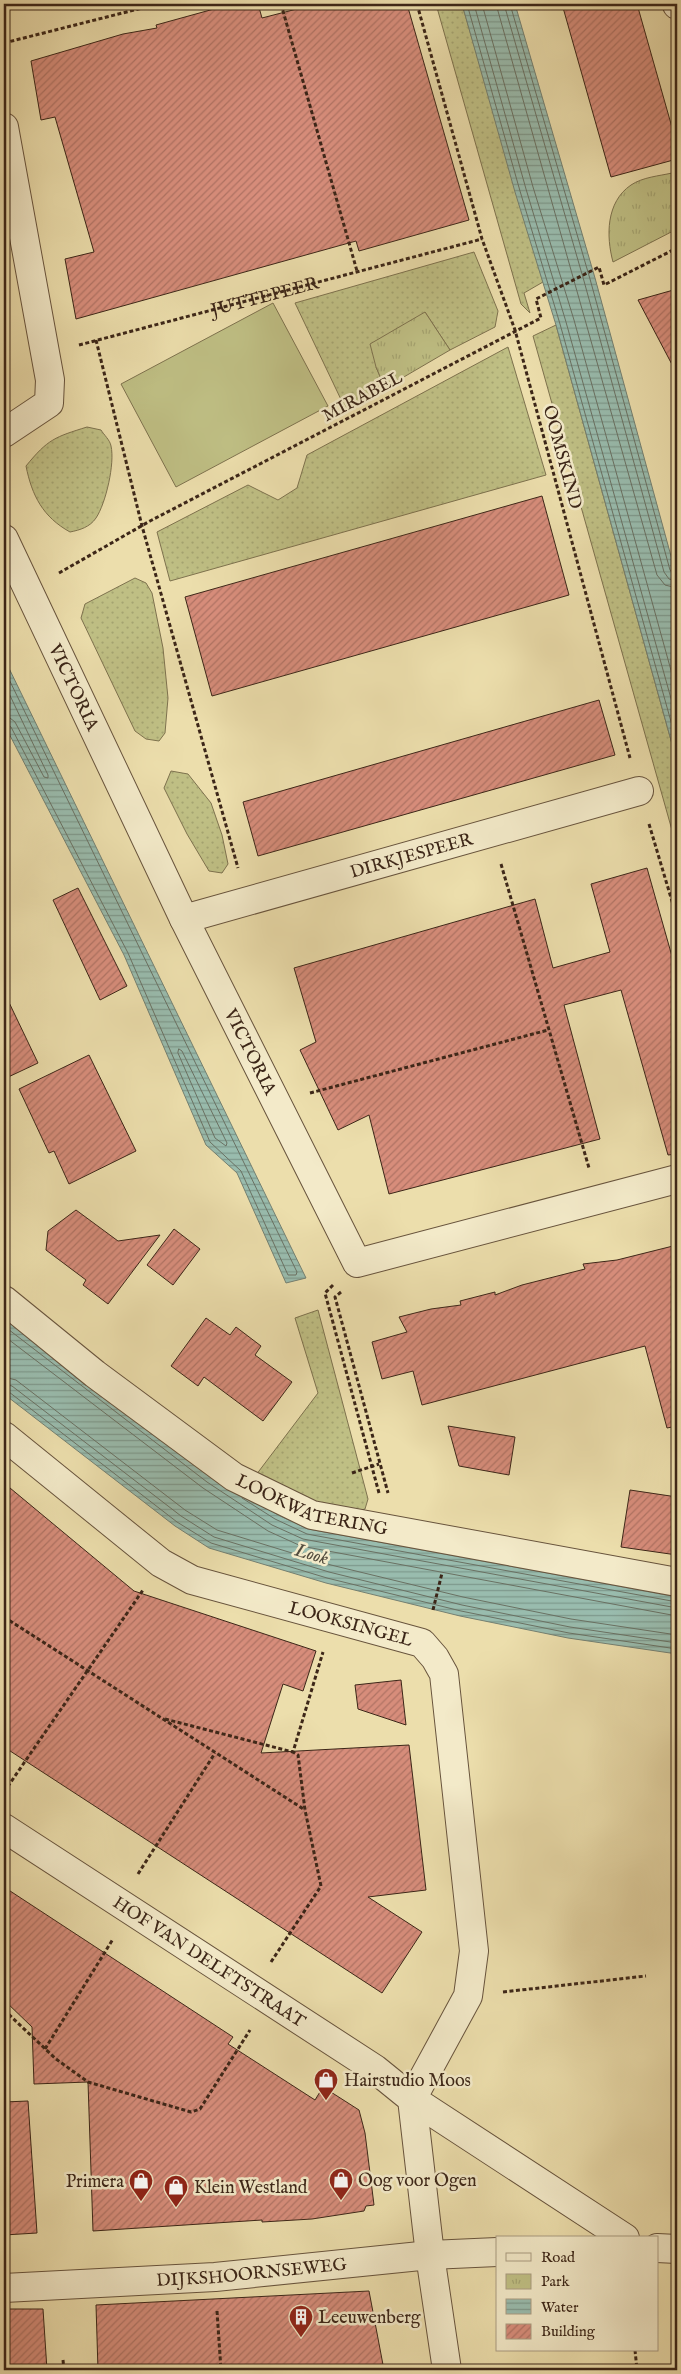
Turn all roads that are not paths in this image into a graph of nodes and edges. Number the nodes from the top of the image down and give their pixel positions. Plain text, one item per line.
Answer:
1 (4, 127) edge
2 (4, 433) edge
3 (4, 539) edge
4 (639, 791) road end
5 (184, 919) junction
6 (677, 1180) edge
7 (4, 1300) edge
8 (4, 1436) edge
9 (677, 1582) edge
10 (4, 1828) edge
11 (412, 2099) junction
12 (622, 2236) edge
13 (658, 2248) edge
14 (677, 2248) edge
15 (496, 2252) edge
16 (430, 2255) junction
17 (4, 2288) edge
18 (447, 2370) edge

1 - 2 street
3 - 5 street, VICTORIA
4 - 5 street, DIRKJESPEER
5 - 6 street, VICTORIA
7 - 9 street, LOOKWATERING
8 - 11 street, LOOKSINGEL
10 - 11 street, HOF VAN DELFTSTRAAT
11 - 12 street, HOF VAN DELFTSTRAAT
11 - 16 street
13 - 14 street
15 - 16 street, DIJKSHOORNSEWEG
16 - 17 street, DIJKSHOORNSEWEG
16 - 18 street

